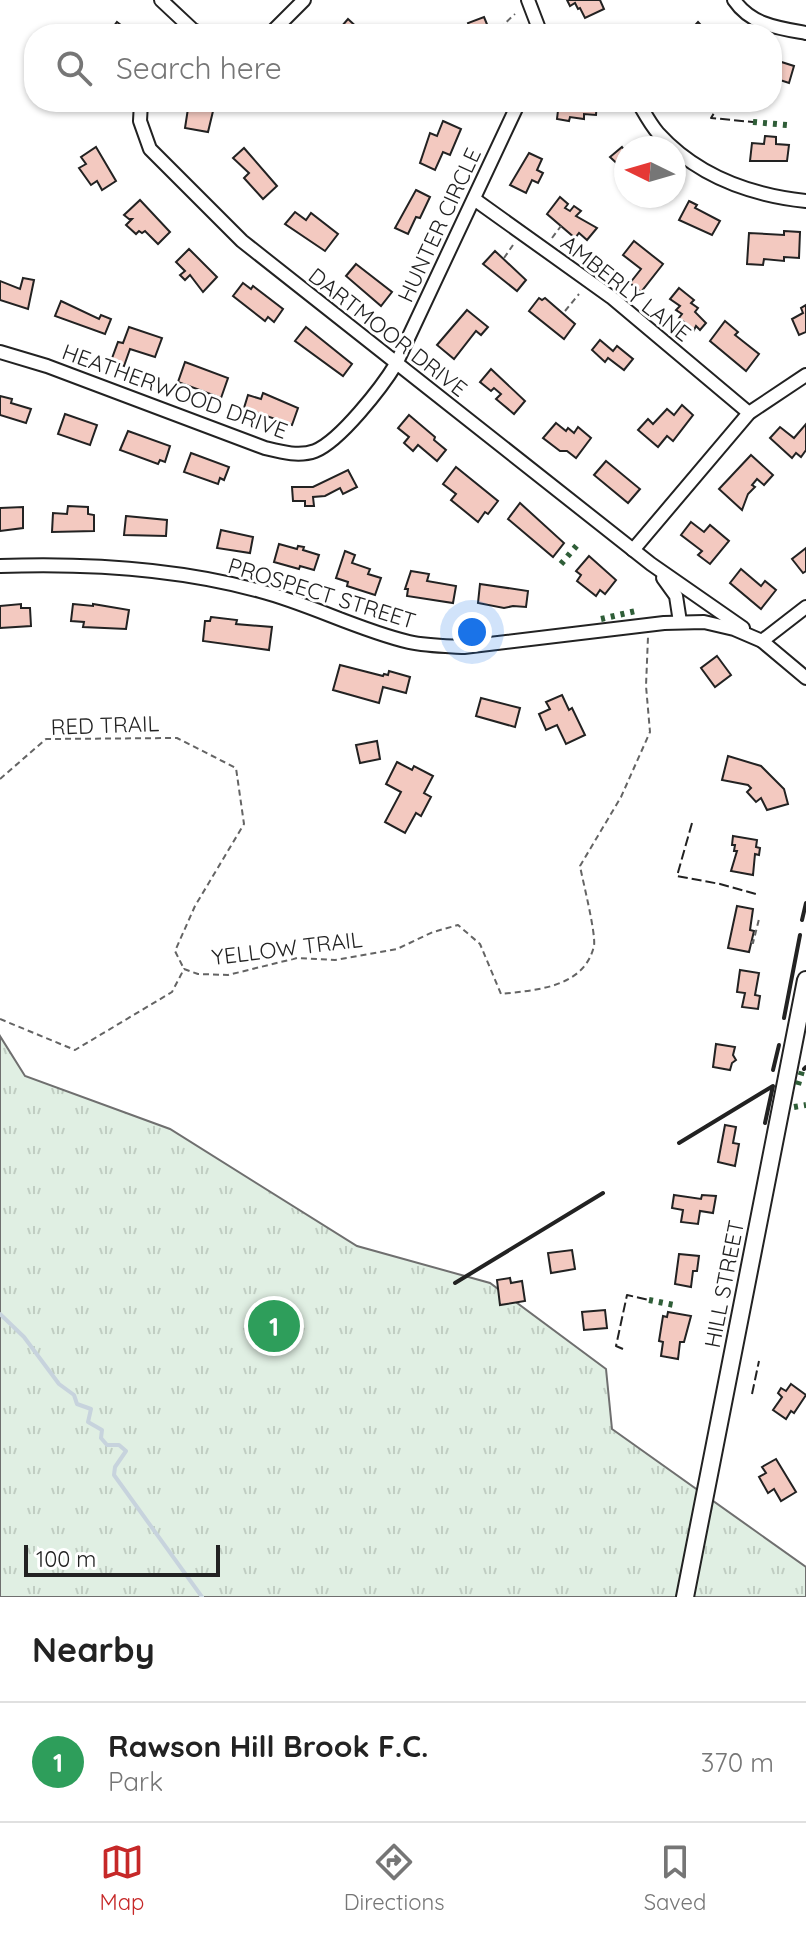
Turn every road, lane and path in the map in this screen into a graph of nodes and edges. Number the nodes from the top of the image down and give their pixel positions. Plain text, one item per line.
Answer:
1 (161, 0) edge
2 (304, 0) edge
3 (528, 0) edge
4 (734, 0) edge
5 (515, 14) dead end
6 (185, 24) edge
7 (280, 24) edge
8 (504, 24) edge
9 (537, 24) edge
10 (764, 24) edge
11 (782, 28) edge
12 (806, 33) edge
13 (141, 112) edge
14 (514, 112) edge
15 (644, 112) edge
16 (474, 199) junction
17 (806, 201) edge
18 (561, 226) dead end
19 (552, 239) dead end
20 (513, 245) dead end
21 (504, 258) dead end
22 (579, 294) dead end
23 (565, 311) dead end
24 (0, 352) edge
25 (396, 364) junction
26 (806, 375) edge
27 (749, 413) junction
28 (633, 550) junction
29 (651, 564) junction
30 (0, 566) edge
31 (697, 596) junction
32 (806, 607) edge
33 (680, 622) junction
34 (704, 622) junction
35 (649, 625) junction
36 (762, 641) junction
37 (806, 678) edge
38 (0, 779) edge
39 (759, 919) dead end
40 (751, 942) dead end
41 (184, 969) junction
42 (806, 980) edge
43 (0, 1019) edge
44 (685, 1597) edge

1 - 6 street
2 - 7 street
3 - 9 street
4 - 10 street
5 - 8 path
11 - 12 street
13 - 25 street, DARTMOOR DRIVE
14 - 16 street, HUNTER CIRCLE
15 - 17 street
16 - 25 street, HUNTER CIRCLE
16 - 27 street, AMBERLY LANE
18 - 19 path
20 - 21 path
22 - 23 path
24 - 25 street, HEATHERWOOD DRIVE
25 - 28 street, DARTMOOR DRIVE
26 - 27 street
27 - 28 street
28 - 29 street, DARTMOOR DRIVE
29 - 31 street, DARTMOOR DRIVE
29 - 33 street, DARTMOOR DRIVE
30 - 35 street, PROSPECT STREET
31 - 34 street
31 - 36 street, DARTMOOR DRIVE
32 - 36 street
33 - 34 street, PROSPECT STREET
33 - 35 street, PROSPECT STREET
34 - 36 street, PROSPECT STREET
35 - 41 path, YELLOW TRAIL
36 - 37 street, PROSPECT STREET
38 - 41 path, RED TRAIL
39 - 40 path
41 - 43 path, YELLOW TRAIL
42 - 44 street, HILL STREET

